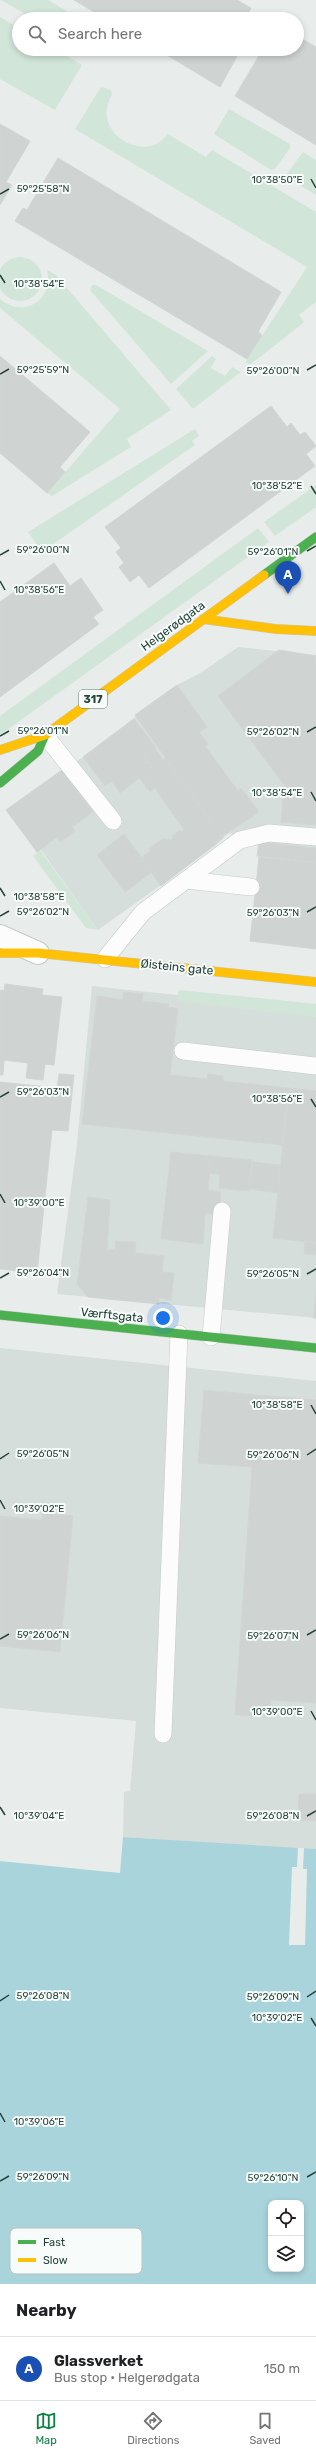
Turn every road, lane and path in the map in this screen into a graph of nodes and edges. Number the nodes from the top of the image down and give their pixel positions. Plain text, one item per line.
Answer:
1 (316, 537) edge
2 (203, 619) junction
3 (316, 631) edge
4 (45, 735) junction
5 (0, 750) edge
6 (0, 783) edge
7 (113, 821) dead end
8 (316, 837) edge
9 (186, 880) junction
10 (251, 887) dead end
11 (0, 936) edge
12 (0, 953) edge
13 (38, 953) junction
14 (105, 959) junction
15 (316, 982) edge
16 (183, 1051) dead end
17 (316, 1066) edge
18 (222, 1211) dead end
19 (0, 1315) edge
20 (179, 1334) junction
21 (211, 1337) junction
22 (316, 1348) edge
23 (163, 1734) dead end

1 - 2 street, Helgerødgata / 317
2 - 3 street
2 - 4 street, Helgerødgata / 317
4 - 5 street, Helgerødgata / 317
4 - 6 street, Helgerødgata / 317
4 - 7 lane
8 - 9 lane
9 - 10 lane
9 - 14 lane
11 - 13 street, Øisteins gate
12 - 13 street, Øisteins gate
13 - 14 street, Øisteins gate
14 - 15 street, Øisteins gate
16 - 17 lane
18 - 21 lane
19 - 20 street, Værftsgata
20 - 21 street, Værftsgata
20 - 23 lane
21 - 22 street, Værftsgata

